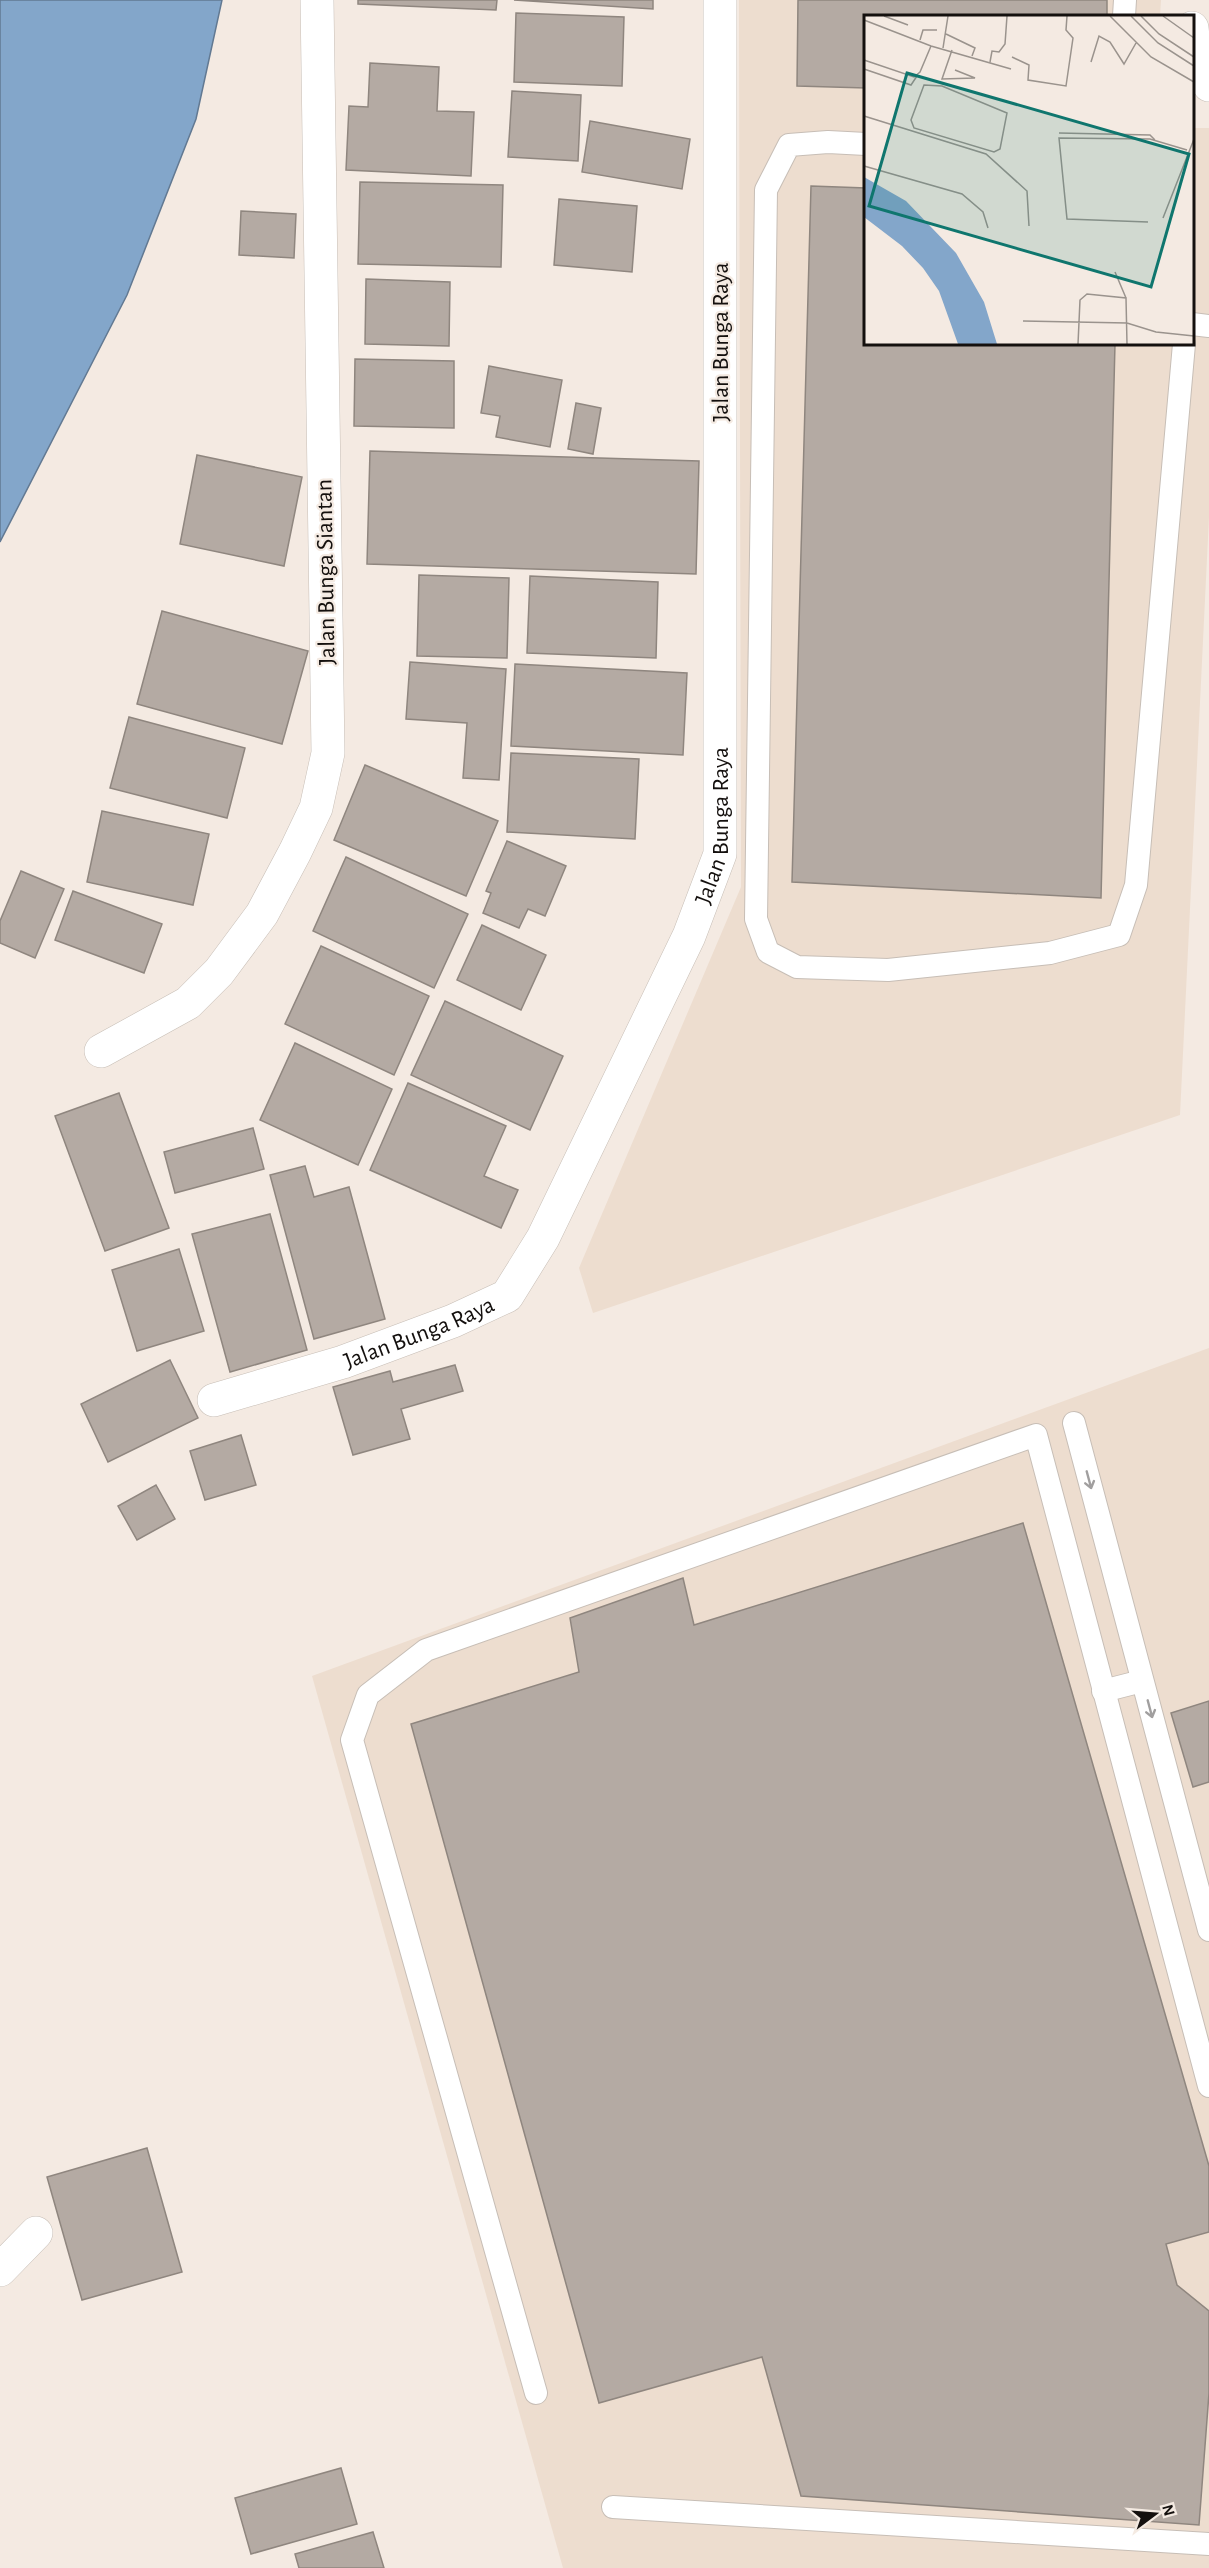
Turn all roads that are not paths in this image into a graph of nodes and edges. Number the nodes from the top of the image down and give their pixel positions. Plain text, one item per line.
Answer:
1 (317, 0) edge
2 (720, 0) edge
3 (1125, 0) edge
4 (1193, 0) edge
5 (1124, 15) edge
6 (1192, 15) edge
7 (1194, 45) edge
8 (1209, 87) edge
9 (864, 144) edge
10 (1194, 324) edge
11 (1209, 326) edge
12 (1184, 345) edge
13 (100, 1051) dead end
14 (214, 1400) dead end
15 (1074, 1423) dead end
16 (1142, 1682) junction
17 (1103, 1691) junction
18 (1209, 1930) edge
19 (1209, 2086) edge
20 (36, 2233) dead end
21 (0, 2270) edge
22 (536, 2393) dead end
23 (612, 2507) dead end
24 (1209, 2544) edge

1 - 13 street, Jalan Bunga Siantan
2 - 14 street, Jalan Bunga Raya
3 - 5 lane
4 - 6 street
7 - 8 street
9 - 12 lane
10 - 11 lane
15 -> 16 lane
16 - 17 lane
16 -> 18 lane
17 - 19 lane
17 - 22 lane
20 - 21 street
23 - 24 lane

